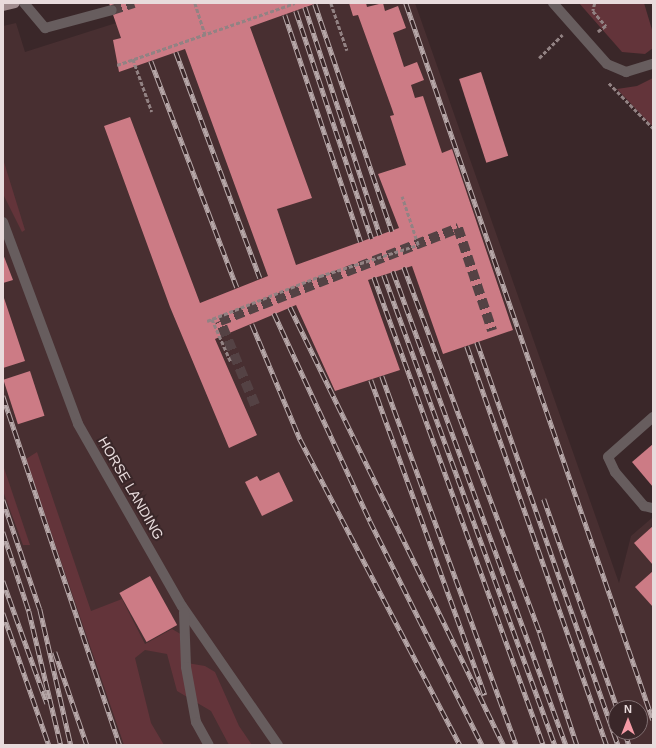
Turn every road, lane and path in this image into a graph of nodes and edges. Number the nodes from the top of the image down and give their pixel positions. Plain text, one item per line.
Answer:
1 (15, 3) edge
2 (24, 3) edge
3 (195, 3) edge
4 (295, 3) edge
5 (331, 3) edge
6 (553, 3) edge
7 (3, 6) edge
8 (112, 10) tunnel mouth
9 (205, 34) junction
10 (347, 50) dead end
11 (133, 59) junction
12 (653, 64) edge
13 (117, 65) dead end
14 (152, 112) dead end
15 (402, 197) dead end
16 (3, 222) edge
17 (212, 319) junction
18 (207, 321) dead end
19 (231, 362) dead end
20 (653, 417) edge
21 (653, 508) edge
22 (182, 606) junction
23 (209, 745) edge
24 (278, 745) edge

1 - 7 main road
2 - 8 lane
3 - 9 path
4 - 9 path
5 - 10 path
6 - 12 lane
9 - 11 path
11 - 13 path
11 - 14 path
15 - 17 path, bridge
16 - 22 lane, HORSE LANDING
17 - 18 path, bridge
17 - 19 path
20 - 21 lane
22 - 23 lane
22 - 24 lane, HORSE LANDING

